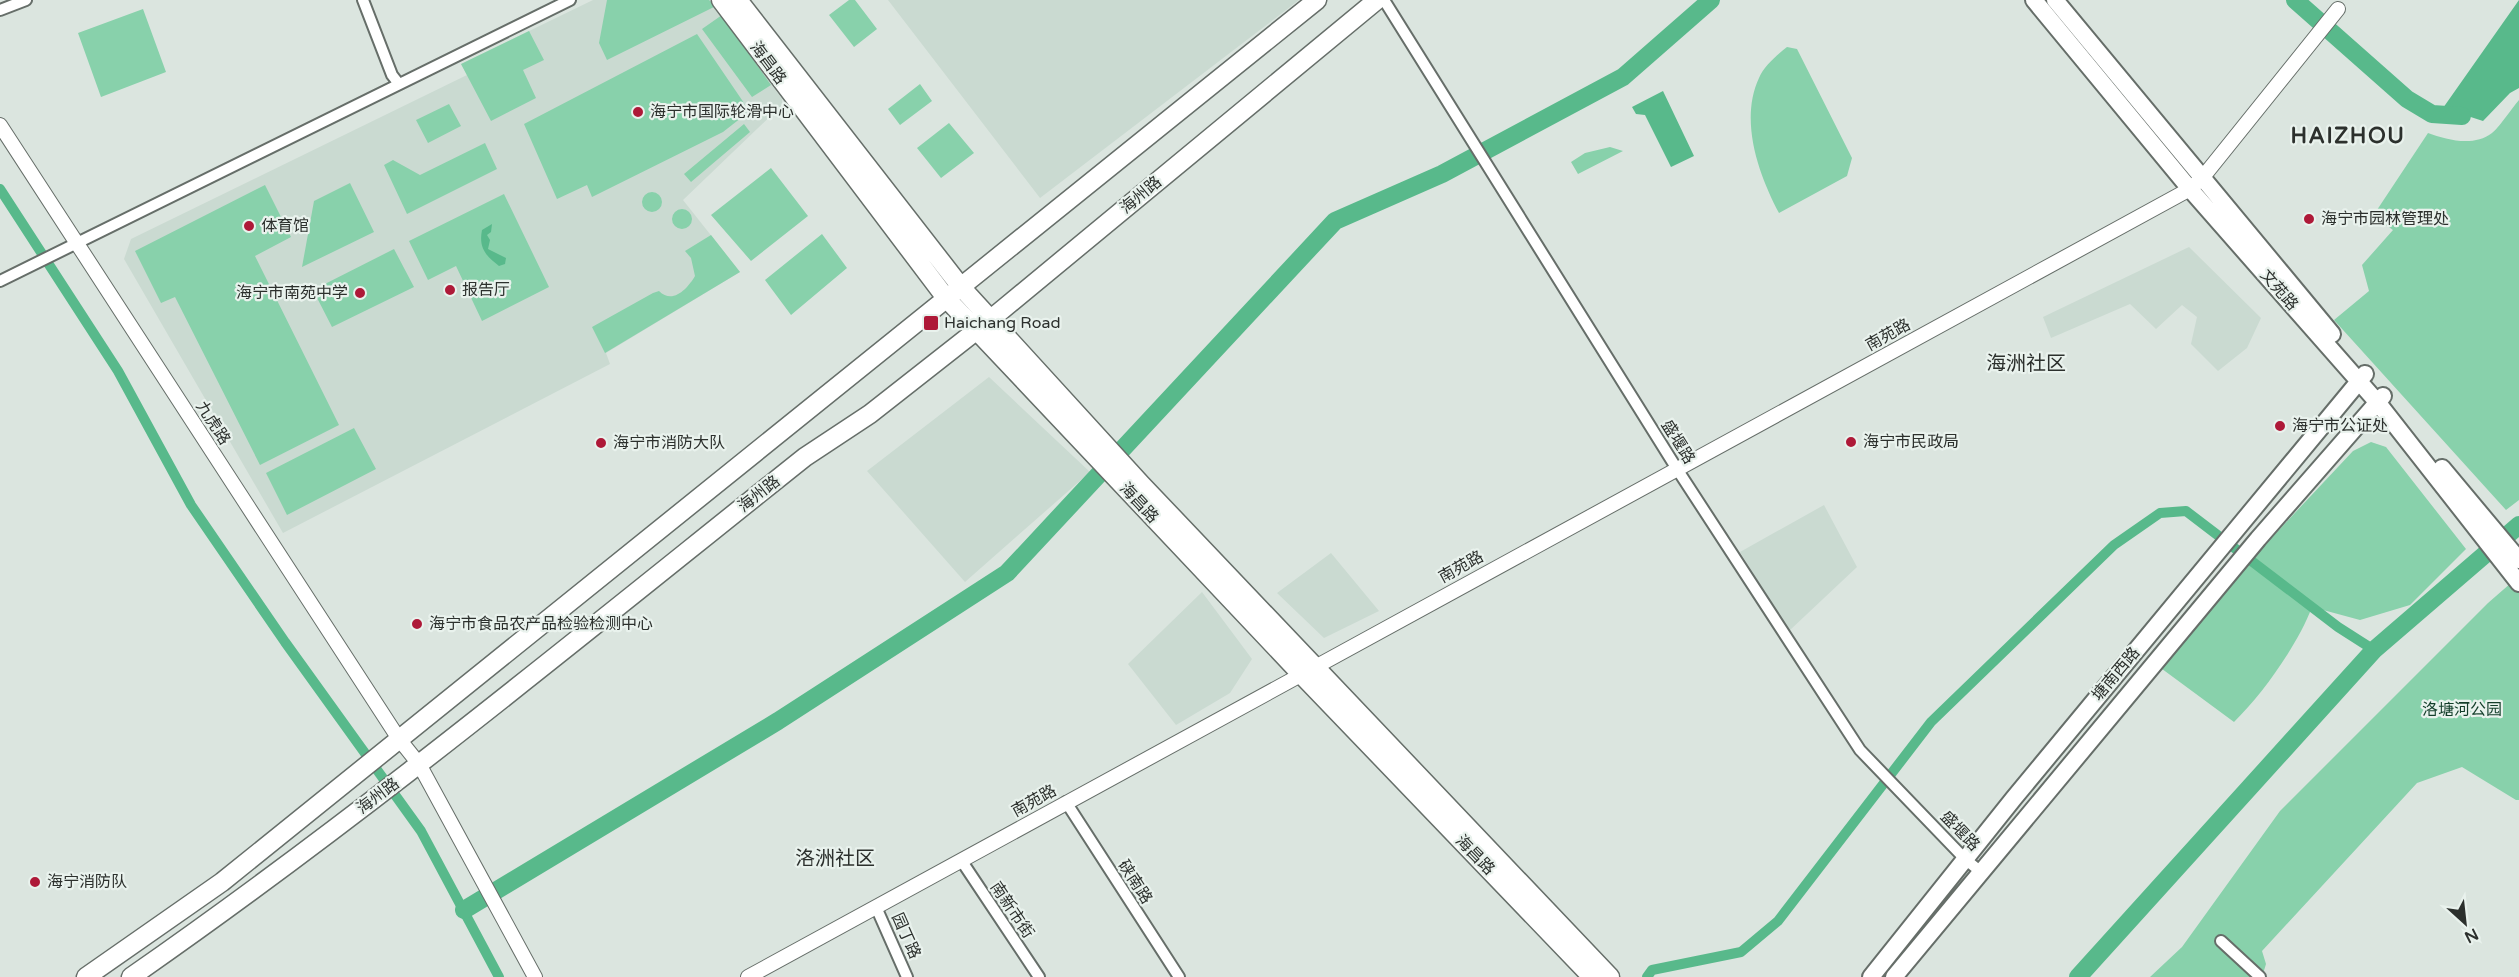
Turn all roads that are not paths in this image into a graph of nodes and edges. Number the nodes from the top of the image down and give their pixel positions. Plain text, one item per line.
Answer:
1 (26, 0) edge
2 (363, 0) edge
3 (570, 0) edge
4 (720, 0) edge
5 (738, 0) edge
6 (1317, 0) edge
7 (1377, 0) edge
8 (1384, 0) edge
9 (2034, 0) edge
10 (2055, 0) edge
11 (2342, 5) edge
12 (0, 10) edge
13 (399, 84) junction
14 (0, 125) edge
15 (2203, 177) junction
16 (2190, 189) junction
17 (71, 245) junction
18 (0, 281) edge
19 (961, 287) junction
20 (946, 298) junction
21 (991, 319) junction
22 (976, 331) junction
23 (2362, 378) junction
24 (2380, 399) junction
25 (1084, 434) junction
26 (1677, 468) junction
27 (2473, 516) junction
28 (2519, 560) edge
29 (2519, 583) edge
30 (1307, 670) junction
31 (394, 743) junction
32 (413, 769) junction
33 (1066, 802) junction
34 (961, 860) junction
35 (1965, 860) junction
36 (1981, 872) junction
37 (876, 907) junction
38 (2221, 941) dead end
39 (86, 977) edge
40 (131, 977) edge
41 (535, 977) edge
42 (748, 977) edge
43 (907, 977) edge
44 (1039, 977) edge
45 (1179, 977) edge
46 (1592, 977) edge
47 (1610, 977) edge
48 (1871, 977) edge
49 (1894, 977) edge
50 (2260, 977) edge

1 - 12 street
2 - 13 street
3 - 13 street
4 - 20 main road, 海昌路
5 - 19 main road, 海昌路
6 - 19 main road, 海州路
7 - 21 main road, 海州路
8 - 26 street, 盛堰路
9 - 16 main road, 文苑路
10 - 15 main road, 文苑路
11 - 15 street, 南苑路
13 - 17 street
14 - 17 street, 九虎路
15 - 16 street, 南苑路
15 - 23 main road, 文苑路
16 - 23 main road, 文苑路
16 - 26 street, 南苑路
17 - 18 street
17 - 31 street, 九虎路
19 - 20 main road, 海州路
19 - 21 main road, 海昌路
20 - 22 main road, 海昌路
20 - 31 main road, 海州路
21 - 22 main road, 海州路
21 - 25 main road, 海昌路
22 - 25 main road, 海昌路
22 - 32 main road, 海州路
23 - 24 main road, 文苑路
23 - 35 main road, 塘南西路
24 - 27 main road, 文苑路
24 - 36 main road, 塘南西路
25 - 30 main road, 海昌路
26 - 30 street, 南苑路
26 - 35 street, 盛堰路
27 - 28 main road, 文苑路
27 - 29 main road, 文苑路
30 - 33 street, 南苑路
30 - 46 main road, 海昌路
30 - 47 main road, 海昌路
31 - 32 street, 九虎路
31 - 39 main road, 海州路
32 - 40 main road, 海州路
32 - 41 street, 九虎路
33 - 34 street, 南苑路
33 - 45 street, 硖南路
34 - 37 street, 南苑路
34 - 44 street, 南新市街
35 - 36 street, 盛堰路
35 - 48 main road, 塘南西路
36 - 49 main road, 塘南西路
37 - 42 street, 南苑路
37 - 43 street, 园丁路
38 - 50 street

